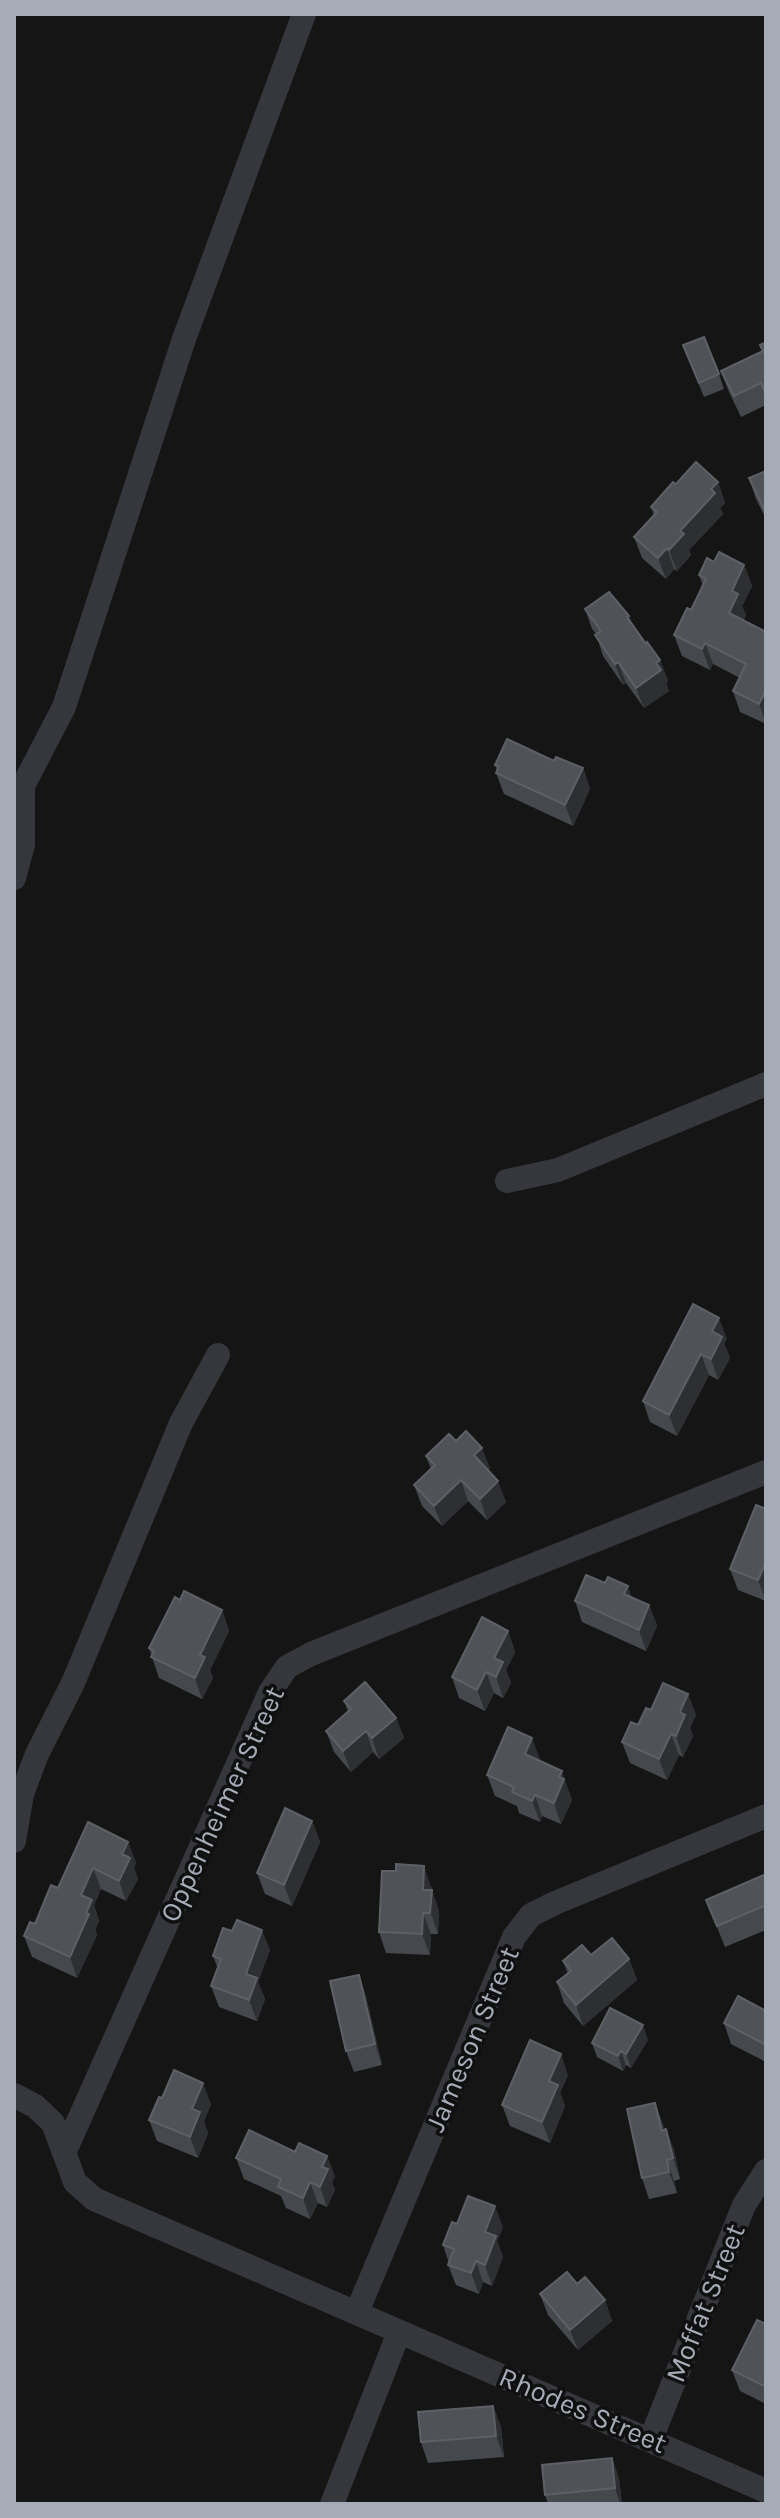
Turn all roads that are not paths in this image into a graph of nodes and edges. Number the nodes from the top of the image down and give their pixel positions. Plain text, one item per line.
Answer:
1 (304, 14) edge
2 (14, 878) edge
3 (766, 1084) edge
4 (507, 1181) dead end
5 (218, 1355) dead end
6 (766, 1472) edge
7 (766, 1816) edge
8 (14, 1841) edge
9 (14, 2095) edge
10 (65, 2151) junction
11 (766, 2171) edge
12 (357, 2312) junction
13 (399, 2332) junction
14 (651, 2439) junction
15 (766, 2491) edge
16 (332, 2504) edge

1 - 2 street
3 - 4 street
5 - 8 street
6 - 10 street, Oppenheimer Street
7 - 12 street, Jameson Street
9 - 10 street, Rhodes Street
10 - 12 street, Rhodes Street
11 - 14 street, Moffat Street
12 - 13 street, Rhodes Street
13 - 14 street, Rhodes Street
13 - 16 street
14 - 15 street, Rhodes Street

